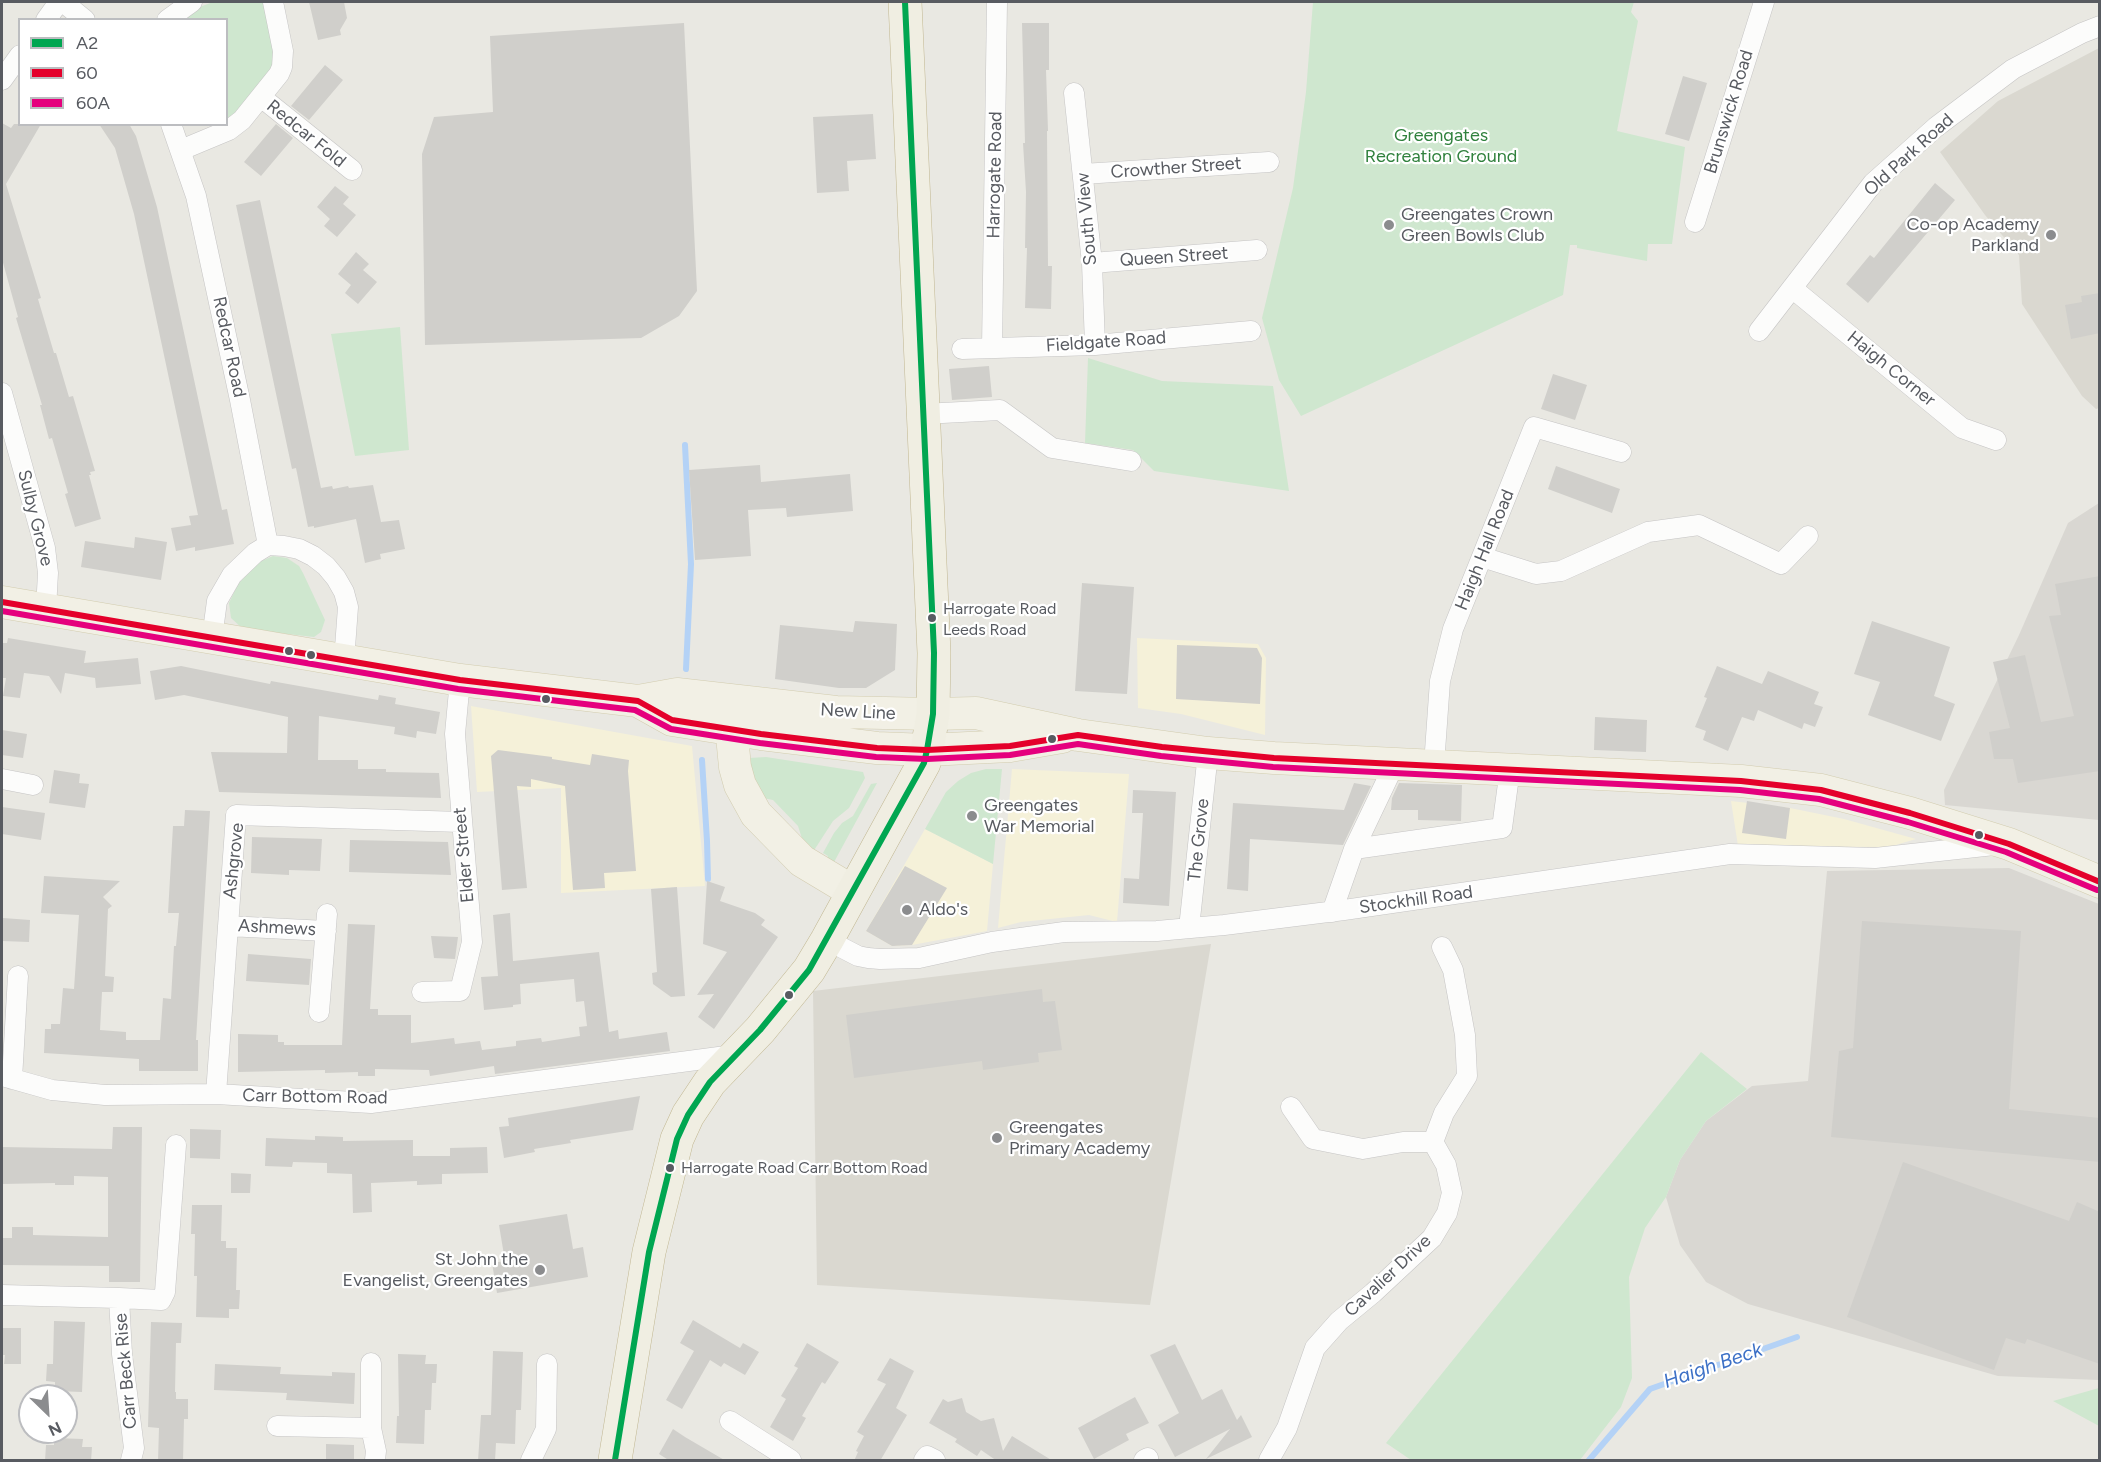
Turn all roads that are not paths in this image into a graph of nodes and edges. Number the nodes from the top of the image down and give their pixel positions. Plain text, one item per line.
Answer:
1 (61, 2) edge
2 (192, 2) edge
3 (273, 2) edge
4 (905, 2) edge
5 (997, 2) edge
6 (1764, 2) edge
7 (48, 18) edge
8 (82, 18) edge
9 (170, 18) edge
10 (2100, 26) edge
11 (18, 58) edge
12 (2, 80) edge
13 (1074, 93) dead end
14 (261, 97) junction
15 (172, 126) edge
16 (181, 150) junction
17 (1269, 162) dead end
18 (352, 170) dead end
19 (1083, 174) junction
20 (1695, 222) dead end
21 (1257, 250) dead end
22 (1092, 263) junction
23 (1792, 288) junction
24 (1251, 331) dead end
25 (1759, 331) dead end
26 (1095, 345) junction
27 (992, 348) junction
28 (962, 350) dead end
29 (2, 393) edge
30 (923, 414) junction
31 (1996, 440) dead end
32 (1621, 452) dead end
33 (1131, 461) dead end
34 (1808, 536) dead end
35 (268, 545) junction
36 (1482, 557) junction
37 (2, 602) edge
38 (46, 609) junction
39 (212, 638) junction
40 (344, 661) junction
41 (460, 681) junction
42 (933, 714) junction
43 (734, 716) junction
44 (1078, 735) junction
45 (927, 750) junction
46 (1208, 753) junction
47 (1395, 763) junction
48 (1434, 765) junction
49 (1509, 769) junction
50 (2, 779) edge
51 (33, 784) dead end
52 (461, 822) junction
53 (2008, 844) junction
54 (1354, 849) junction
55 (2096, 877) edge
56 (852, 891) junction
57 (1332, 912) junction
58 (228, 926) junction
59 (1190, 928) junction
60 (827, 940) junction
61 (1442, 947) dead end
62 (18, 976) dead end
63 (422, 992) dead end
64 (319, 1012) dead end
65 (735, 1055) junction
66 (7, 1078) edge
67 (216, 1094) junction
68 (1291, 1107) dead end
69 (1433, 1142) junction
70 (176, 1145) dead end
71 (2, 1295) edge
72 (119, 1298) junction
73 (371, 1363) dead end
74 (548, 1364) dead end
75 (730, 1421) dead end
76 (277, 1426) dead end
77 (371, 1428) junction
78 (131, 1461) edge
79 (375, 1461) edge
80 (531, 1461) edge
81 (615, 1461) edge
82 (791, 1461) edge
83 (924, 1461) edge
84 (935, 1461) edge
85 (1269, 1461) edge

1 - 7 street
1 - 8 street
2 - 9 street
3 - 14 street
4 - 30 highway
5 - 27 street, Harrogate Road
6 - 20 street, Brunswick Road
10 - 23 street, Old Park Road
11 - 12 street
13 - 19 street, South View
14 - 16 street
14 - 18 street, Redcar Fold
15 - 16 street, Redcar Road
16 - 35 street, Redcar Road
17 - 19 street, Crowther Street
19 - 22 street, South View
21 - 22 street, Queen Street
22 - 26 street, South View
23 - 25 street, Old Park Road
23 - 31 street, Haigh Corner
24 - 26 street, Fieldgate Road
26 - 27 street, Fieldgate Road
27 - 28 street, Fieldgate Road
29 - 38 street, Sulby Grove
30 - 33 street
30 - 42 highway
32 - 36 street, Haigh Hall Road
34 - 36 street
35 - 39 street
35 - 40 street
36 - 48 street, Haigh Hall Road
37 - 38 main road, New Line
38 - 39 main road, New Line
39 - 40 main road, New Line
40 - 41 main road, New Line
41 - 43 main road, New Line
41 - 52 street, Elder Street
42 - 43 main road, New Line
42 - 44 main road, New Line
42 - 45 highway
43 - 45 main road, New Line
43 - 56 main road
44 - 45 main road, New Line
44 - 46 main road, New Line
45 - 56 highway
46 - 47 main road, New Line
46 - 59 street, The Grove
47 - 48 main road, New Line
47 - 54 street
48 - 49 main road, New Line
49 - 53 main road, New Line
49 - 54 street
50 - 51 street
52 - 58 street, Ashgrove
52 - 63 street, Elder Street
53 - 55 main road, New Line
53 - 57 street, Stockhill Road
54 - 57 street
56 - 60 highway
57 - 59 street, Stockhill Road
58 - 64 street, Ashmews
58 - 67 street, Ashgrove
59 - 60 street, Stockhill Road
60 - 65 highway
61 - 69 street
62 - 66 street
65 - 67 street, Carr Bottom Road
65 - 81 highway
66 - 67 street, Carr Bottom Road
68 - 69 street
69 - 85 street, Cavalier Drive
70 - 72 street, Carr Beck Rise
71 - 72 street
72 - 78 street, Carr Beck Rise
73 - 77 street
74 - 80 street
75 - 82 street
76 - 77 street
77 - 79 street
83 - 84 street

